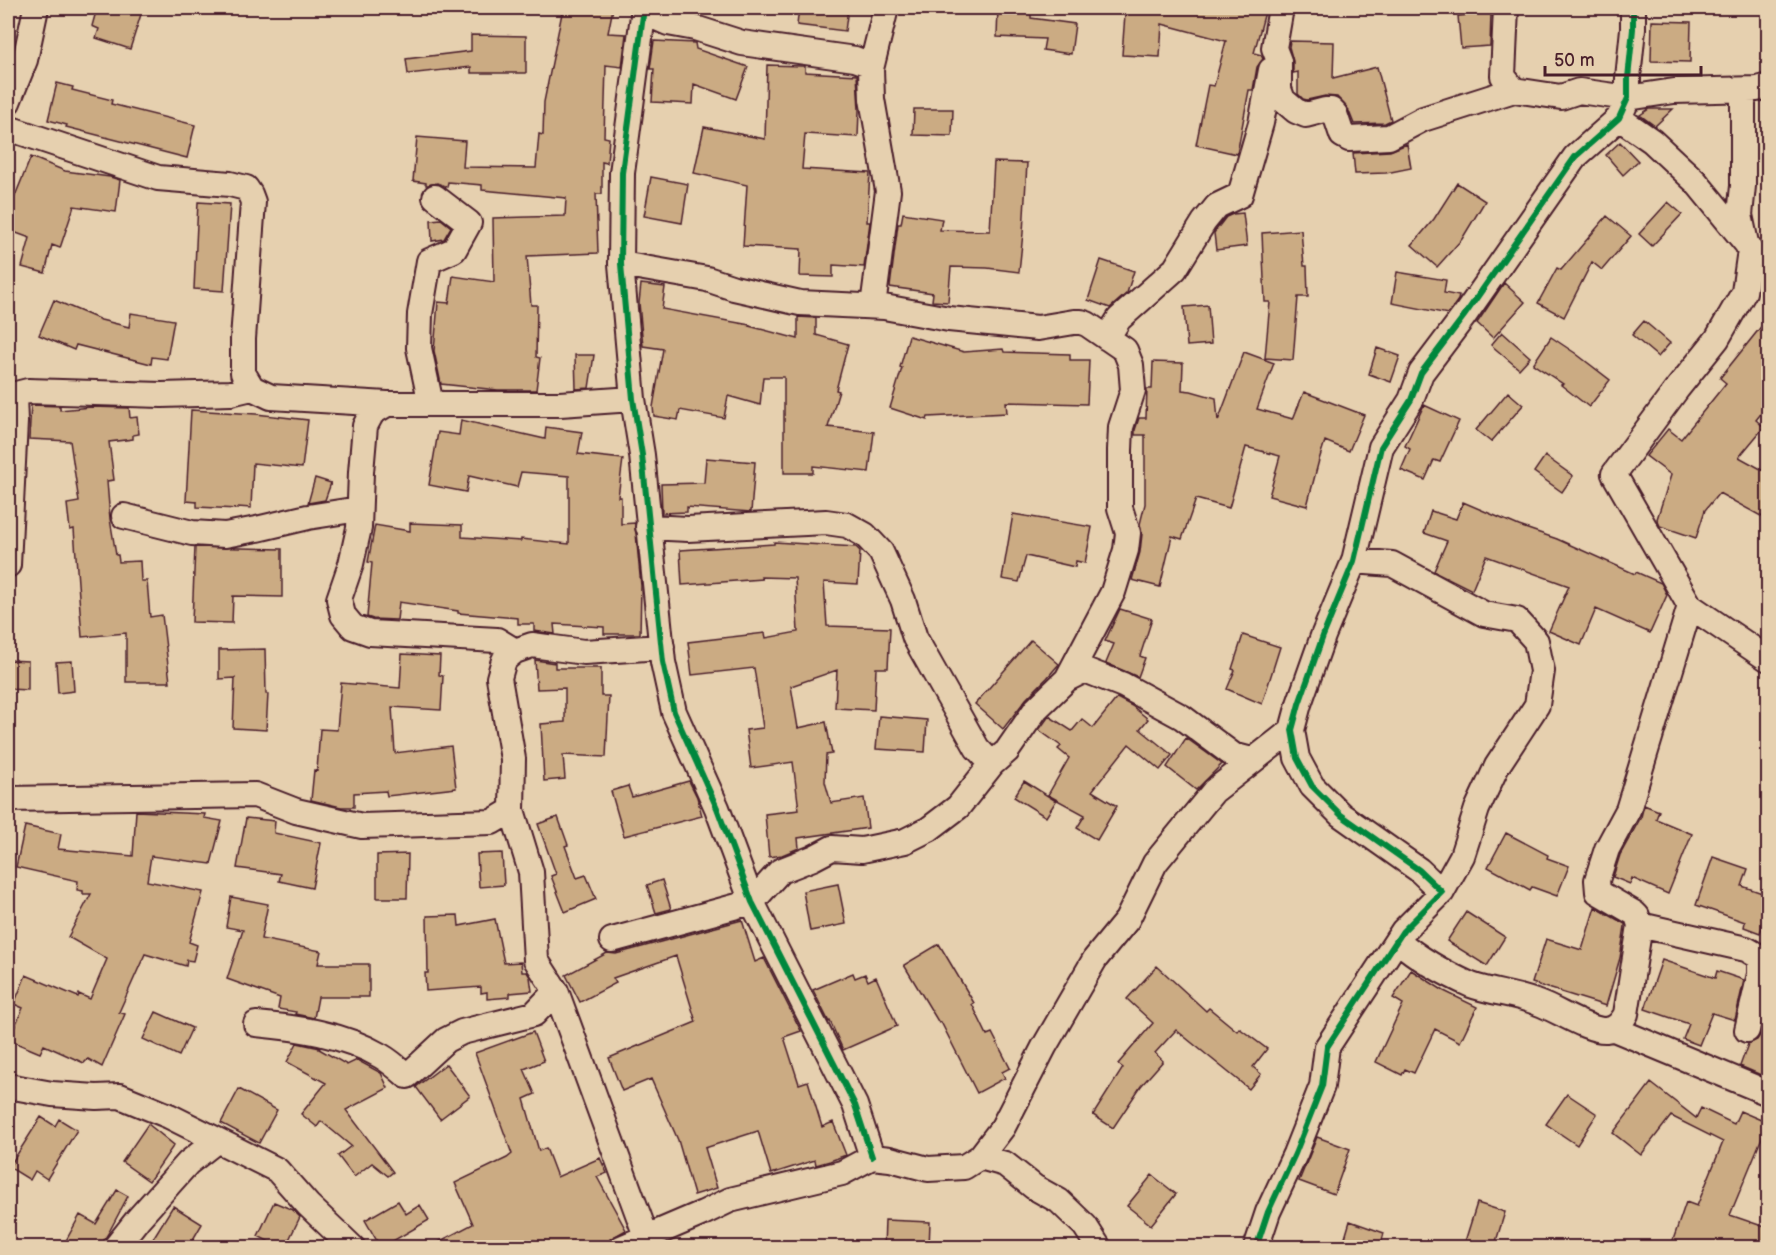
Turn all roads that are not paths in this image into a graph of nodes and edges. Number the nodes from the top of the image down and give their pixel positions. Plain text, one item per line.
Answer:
1 (36, 8) edge
2 (886, 8) edge
3 (1281, 8) edge
4 (1506, 8) edge
5 (1633, 8) edge
6 (643, 10) edge
7 (1274, 48) junction
8 (871, 69) junction
9 (1768, 86) edge
10 (1514, 90) junction
11 (1743, 90) junction
12 (8, 102) edge
13 (1624, 108) junction
14 (8, 128) edge
15 (435, 197) dead end
16 (1755, 251) edge
17 (621, 264) junction
18 (873, 306) junction
19 (1107, 338) junction
20 (252, 388) junction
21 (11, 395) edge
22 (633, 399) junction
23 (387, 404) junction
24 (431, 404) junction
25 (359, 508) junction
26 (124, 516) dead end
27 (648, 527) junction
28 (1354, 561) junction
29 (8, 565) edge
30 (1690, 606) junction
31 (662, 647) junction
32 (515, 651) junction
33 (1768, 659) edge
34 (1067, 680) junction
35 (1292, 730) junction
36 (1252, 760) junction
37 (992, 764) junction
38 (8, 799) edge
39 (512, 810) junction
40 (1442, 892) junction
41 (752, 902) junction
42 (1640, 926) junction
43 (612, 940) dead end
44 (1397, 940) junction
45 (556, 991) junction
46 (256, 1024) dead end
47 (1614, 1029) junction
48 (1747, 1030) dead end
49 (8, 1086) edge
50 (1768, 1093) edge
51 (216, 1141) junction
52 (872, 1157) junction
53 (980, 1157) junction
54 (646, 1236) junction
55 (115, 1248) edge
56 (353, 1248) edge
57 (621, 1248) edge
58 (1099, 1248) edge
59 (1256, 1248) edge

1 - 12 street
2 - 8 street
3 - 7 street
4 - 10 street
5 - 13 street
6 - 8 street
6 - 17 street
7 - 10 street
7 - 19 street
8 - 18 street
9 - 11 street
10 - 13 street
11 - 13 street
11 - 16 street
13 - 16 street
13 - 28 street
14 - 20 street
15 - 24 street
16 - 30 street
17 - 18 street
17 - 22 street
18 - 19 street
19 - 34 street
20 - 21 street
20 - 23 street
21 - 29 street
22 - 24 street
22 - 27 street
23 - 24 street
23 - 25 street
25 - 26 street
25 - 32 street
27 - 31 street
27 - 37 street
28 - 35 street
28 - 40 street
30 - 33 street
30 - 42 street
31 - 32 street
31 - 41 street
32 - 39 street
34 - 36 street
34 - 37 street
35 - 36 street
35 - 40 street
36 - 53 street
37 - 41 street
38 - 39 street
39 - 45 street
40 - 44 street
41 - 43 street
41 - 52 street
42 - 47 street
42 - 48 street
44 - 47 street
44 - 59 street
45 - 46 street
45 - 54 street
47 - 50 street
49 - 51 street
51 - 55 street
51 - 56 street
52 - 53 street
52 - 54 street
53 - 58 street
54 - 57 street

